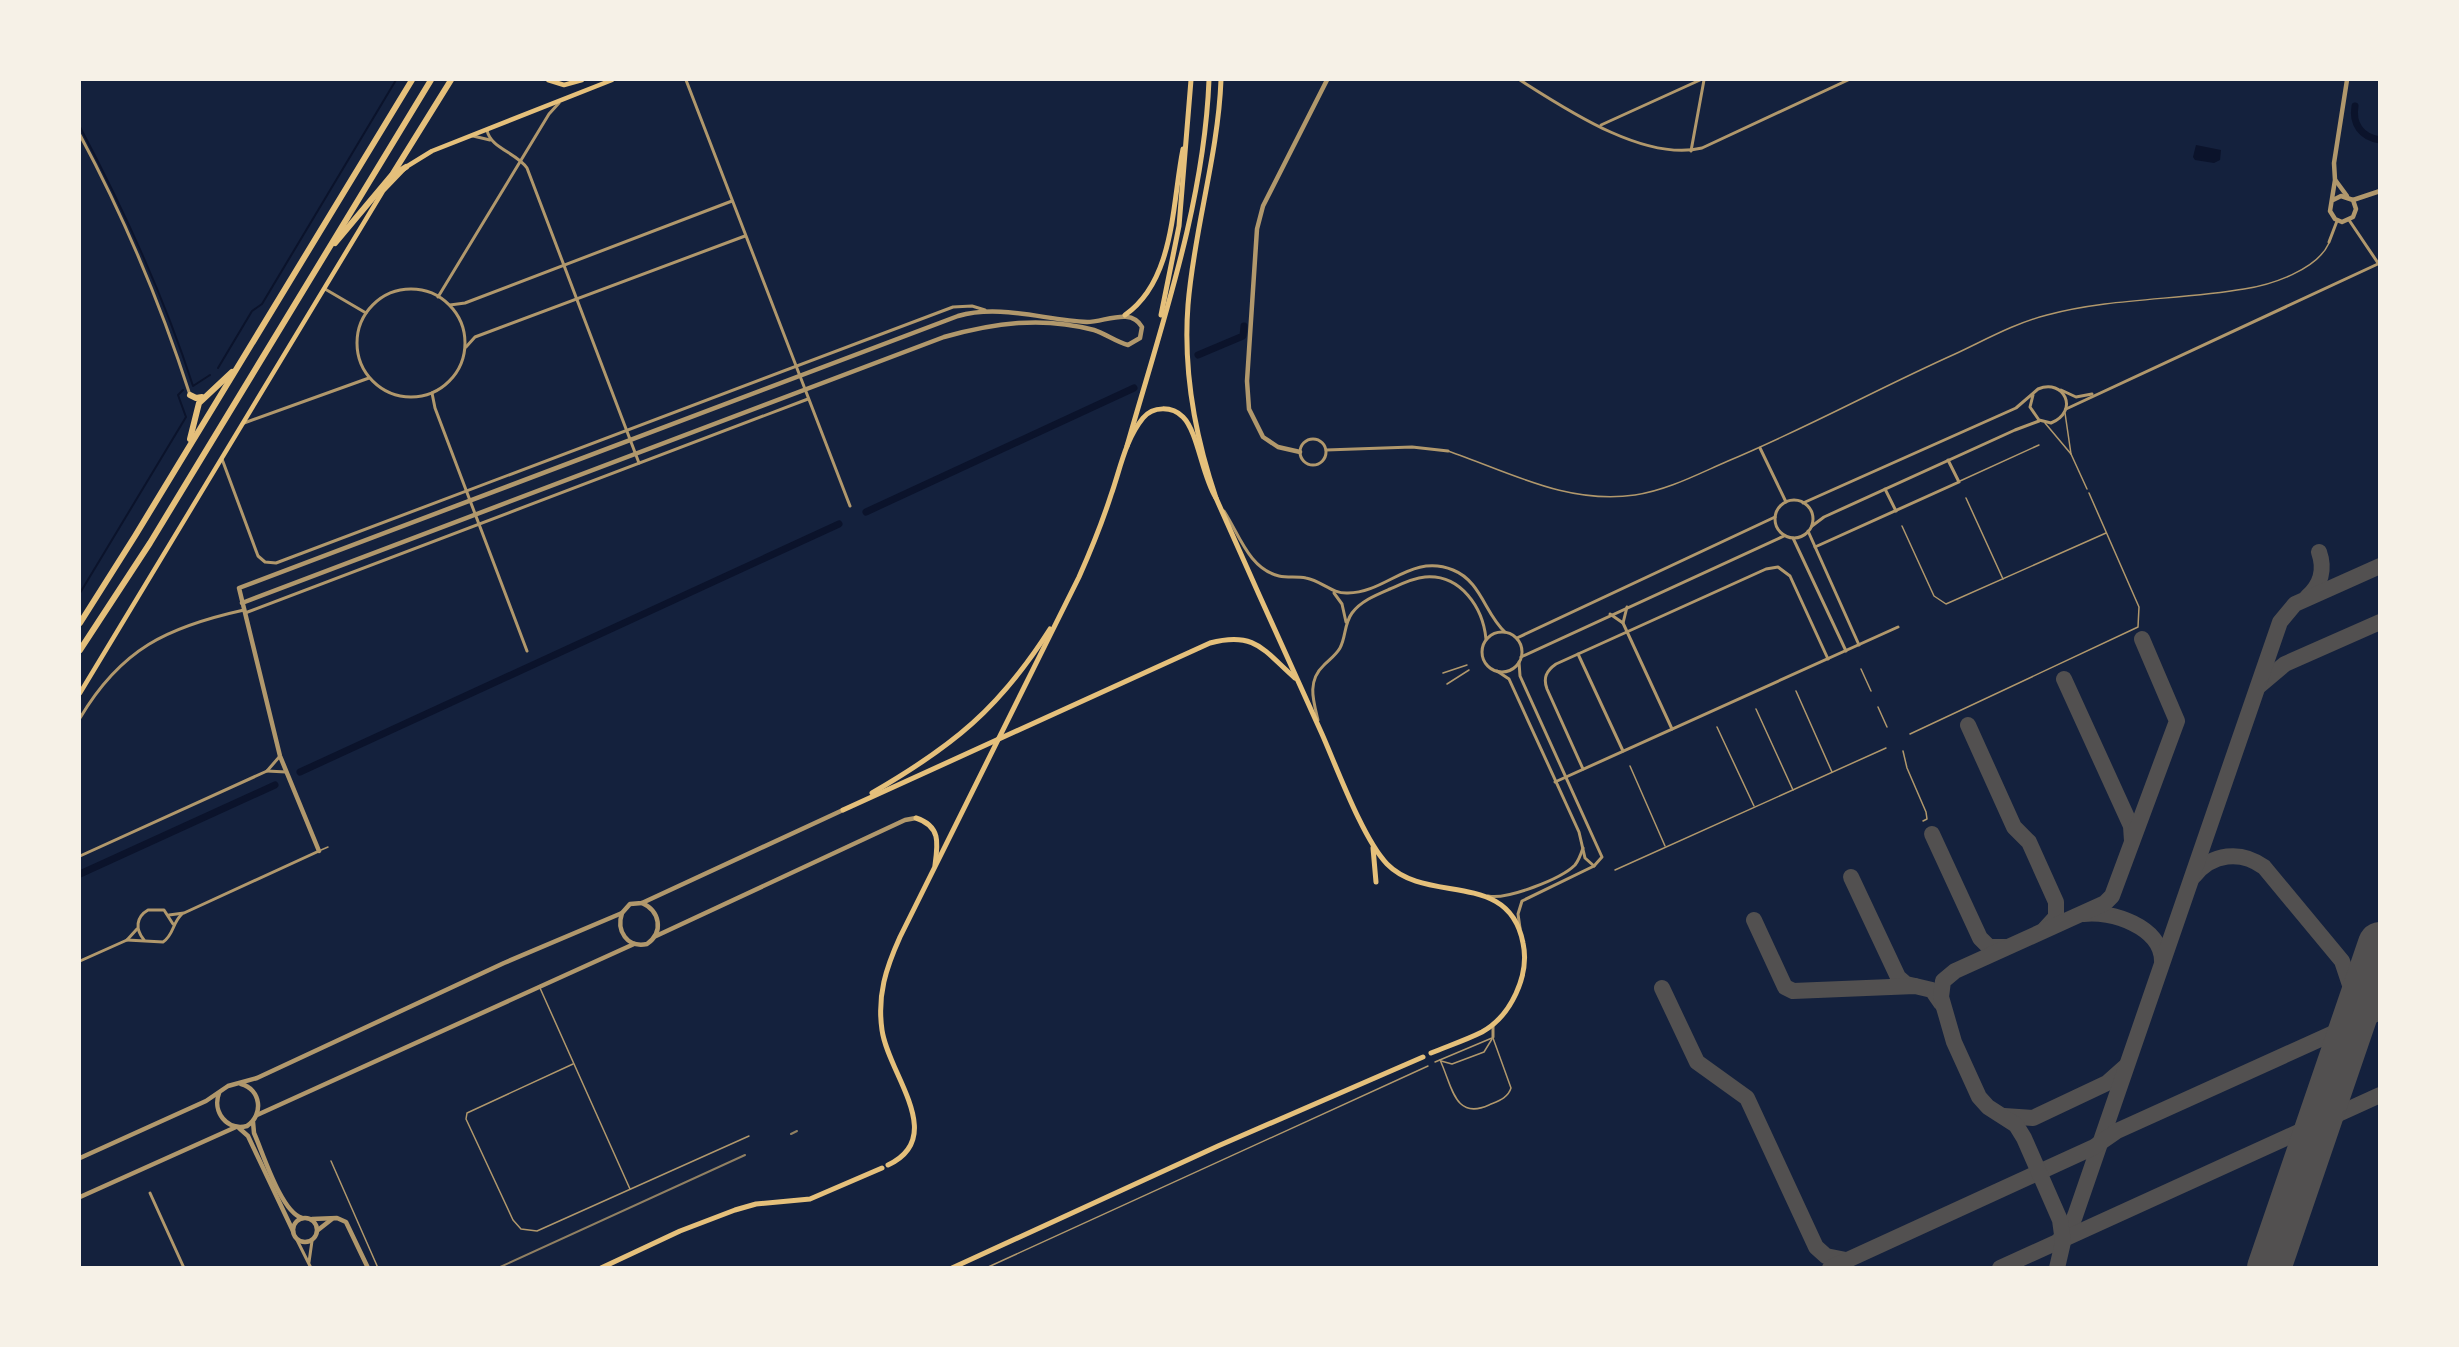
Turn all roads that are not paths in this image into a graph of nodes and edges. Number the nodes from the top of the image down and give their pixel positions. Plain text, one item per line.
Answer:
1 (412, 80) edge
2 (431, 80) edge
3 (451, 80) edge
4 (548, 80) edge
5 (568, 80) edge
6 (582, 80) edge
7 (612, 80) edge
8 (686, 80) edge
9 (1191, 80) edge
10 (1209, 80) edge
11 (1221, 80) edge
12 (1327, 80) edge
13 (1520, 80) edge
14 (1702, 80) edge
15 (1848, 80) edge
16 (2347, 80) edge
17 (561, 84) junction
18 (562, 100) junction
19 (1601, 125) junction
20 (486, 128) junction
21 (1187, 132) junction
22 (80, 135) edge
23 (468, 136) junction
24 (491, 141) junction
25 (1690, 151) junction
26 (521, 159) junction
27 (406, 167) junction
28 (392, 175) junction
29 (2335, 180) junction
30 (2379, 191) edge
31 (2367, 197) junction
32 (2351, 199) junction
33 (2333, 200) junction
34 (732, 201) junction
35 (2356, 209) junction
36 (2337, 220) junction
37 (2349, 220) junction
38 (745, 236) junction
39 (2329, 242) joint
40 (2379, 263) edge
41 (318, 265) junction
42 (564, 265) junction
43 (325, 289) junction
44 (438, 297) junction
45 (578, 299) junction
46 (448, 304) junction
47 (987, 311) junction
48 (366, 313) junction
49 (1125, 315) junction
50 (1160, 328) junction
51 (465, 349) junction
52 (241, 363) junction
53 (796, 366) junction
54 (799, 375) junction
55 (369, 378) junction
56 (2055, 387) junction
57 (805, 389) junction
58 (211, 392) junction
59 (432, 393) junction
60 (2097, 393) junction
61 (190, 394) junction
62 (2033, 395) junction
63 (808, 399) junction
64 (2066, 410) junction
65 (195, 416) junction
66 (2043, 422) junction
67 (242, 424) junction
68 (627, 431) junction
69 (631, 440) junction
70 (189, 445) junction
71 (2039, 445) dead end
72 (1127, 447) junction
73 (1760, 448) junction
74 (1326, 450) junction
75 (1448, 451) joint
76 (1300, 452) junction
77 (636, 453) junction
78 (2071, 454) junction
79 (221, 456) junction
80 (1948, 460) junction
81 (639, 463) junction
82 (1959, 482) junction
83 (1885, 489) junction
84 (2088, 489) dead end
85 (467, 492) junction
86 (2089, 493) dead end
87 (1216, 498) junction
88 (1966, 498) dead end
89 (470, 501) junction
90 (1786, 502) junction
91 (1803, 503) junction
92 (850, 506) dead end
93 (1896, 511) junction
94 (475, 514) junction
95 (1775, 517) junction
96 (479, 524) junction
97 (1812, 526) junction
98 (1902, 526) dead end
99 (1808, 531) junction
100 (2106, 532) junction
101 (1784, 536) junction
102 (1793, 538) junction
103 (1815, 547) junction
104 (2003, 579) junction
105 (1333, 591) junction
106 (243, 603) junction
107 (1627, 606) junction
108 (1064, 608) junction
109 (245, 611) junction
110 (1610, 614) junction
111 (80, 623) edge
112 (1623, 623) junction
113 (1346, 624) junction
114 (1898, 627) dead end
115 (1505, 632) junction
116 (1627, 632) junction
117 (1517, 638) junction
118 (1486, 639) junction
119 (1859, 645) junction
120 (80, 650) edge
121 (527, 651) dead end
122 (1846, 651) junction
123 (1578, 654) junction
124 (1521, 657) junction
125 (1828, 659) junction
126 (1519, 662) junction
127 (1467, 665) dead end
128 (1862, 669) dead end
129 (1469, 670) dead end
130 (1497, 671) junction
131 (1443, 673) dead end
132 (1296, 679) junction
133 (1447, 684) dead end
134 (1796, 691) dead end
135 (1871, 691) dead end
136 (80, 693) edge
137 (1878, 707) dead end
138 (1756, 709) dead end
139 (80, 718) edge
140 (1717, 727) dead end
141 (1887, 727) dead end
142 (1672, 729) junction
143 (1322, 734) junction
144 (1910, 734) dead end
145 (1886, 748) dead end
146 (1903, 750) dead end
147 (1623, 751) junction
148 (280, 756) junction
149 (1630, 766) dead end
150 (1583, 769) junction
151 (267, 771) junction
152 (286, 772) junction
153 (1832, 772) junction
154 (1565, 777) junction
155 (1555, 782) junction
156 (1793, 790) junction
157 (1754, 807) junction
158 (843, 810) junction
159 (916, 819) joint
160 (1923, 821) dead end
161 (1372, 843) junction
162 (1584, 846) junction
163 (328, 847) dead end
164 (1666, 847) junction
165 (319, 851) junction
166 (80, 856) edge
167 (1594, 866) junction
168 (934, 870) junction
169 (1615, 870) dead end
170 (1549, 879) junction
171 (1376, 882) dead end
172 (1552, 886) junction
173 (1487, 896) junction
174 (642, 903) junction
175 (184, 913) junction
176 (621, 913) junction
177 (169, 915) junction
178 (173, 924) junction
179 (138, 928) junction
180 (1521, 933) junction
181 (656, 936) junction
182 (127, 939) junction
183 (143, 939) junction
184 (634, 944) junction
185 (80, 961) edge
186 (540, 987) junction
187 (1493, 1024) junction
188 (1493, 1037) junction
189 (1431, 1053) dead end
190 (1423, 1057) dead end
191 (1440, 1060) junction
192 (1436, 1062) dead end
193 (573, 1064) junction
194 (1428, 1066) dead end
195 (241, 1084) junction
196 (219, 1094) junction
197 (257, 1115) junction
198 (253, 1122) junction
199 (238, 1127) junction
200 (749, 1136) dead end
201 (80, 1158) edge
202 (331, 1161) dead end
203 (630, 1189) junction
204 (150, 1193) dead end
205 (80, 1197) edge
206 (302, 1218) junction
207 (334, 1218) junction
208 (312, 1219) junction
209 (318, 1230) junction
210 (293, 1231) junction
211 (296, 1238) junction
212 (312, 1240) junction
213 (311, 1267) edge
214 (184, 1268) edge
215 (368, 1268) edge
216 (378, 1268) edge
217 (601, 1268) edge
218 (952, 1268) edge
219 (986, 1268) edge

1 - 52 highway
2 - 41 highway
3 - 28 highway
4 - 17 main road
5 - 17 street
6 - 17 main road
7 - 18 main road
8 - 34 street
9 - 21 main road
10 - 50 main road
11 - 87 main road
12 - 76 street
13 - 19 street
14 - 19 street
14 - 25 street
15 - 25 street
16 - 29 street
18 - 20 main road
18 - 26 street
19 - 25 street
20 - 23 main road
20 - 24 street
21 - 49 main road
21 - 50 main road
22 - 61 street
23 - 24 street
23 - 27 main road
24 - 26 street
26 - 42 street
26 - 44 street
27 - 28 highway
27 - 43 main road
28 - 41 highway
29 - 32 street
29 - 33 street
30 - 31 street
31 - 32 street
31 - 35 street
32 - 33 street
32 - 35 street
33 - 36 street
34 - 38 street
34 - 42 street
35 - 37 street
36 - 37 street
36 - 39 street
37 - 40 street
38 - 45 street
38 - 53 street
39 - 73 lane
40 - 60 street
41 - 120 highway
42 - 45 street
42 - 46 street
43 - 48 street
43 - 67 main road
44 - 46 street
44 - 48 street
45 - 51 street
45 - 68 street
46 - 51 street
47 - 49 street
47 - 53 street
47 - 54 street
48 - 55 street
49 - 57 street
50 - 72 main road
51 - 59 street
52 - 58 highway
52 - 70 highway
53 - 54 street
53 - 68 street
54 - 57 street
54 - 69 street
55 - 59 street
55 - 67 street
56 - 60 street
56 - 62 street
56 - 64 street
57 - 63 street
57 - 77 street
58 - 61 highway
58 - 65 highway
59 - 85 street
60 - 64 street
61 - 65 highway
62 - 66 street
62 - 91 street
63 - 81 street
63 - 92 street
64 - 66 street
64 - 78 lane
65 - 70 highway
66 - 78 lane
66 - 80 street
67 - 79 main road
68 - 69 street
68 - 85 street
69 - 77 street
69 - 89 street
70 - 111 highway
71 - 82 lane
72 - 87 main road
72 - 108 main road
73 - 75 lane
73 - 90 street
74 - 75 street
74 - 76 street
74 - 76 street
77 - 81 street
77 - 94 street
78 - 84 lane
79 - 85 street
79 - 136 main road
80 - 82 street
80 - 83 street
81 - 96 street
82 - 93 street
83 - 93 street
83 - 97 street
85 - 89 street
86 - 100 lane
87 - 105 street
87 - 132 main road
88 - 104 lane
89 - 94 street
89 - 106 street
90 - 91 street
90 - 95 street
91 - 97 street
93 - 103 street
94 - 96 street
94 - 106 street
95 - 101 street
95 - 117 street
96 - 109 street
96 - 121 street
97 - 99 street
98 - 104 lane
99 - 102 street
99 - 103 street
100 - 104 lane
100 - 144 lane
101 - 102 street
101 - 107 street
102 - 122 street
103 - 119 street
105 - 113 street
105 - 115 street
106 - 109 street
107 - 110 street
107 - 112 street
108 - 158 main road
108 - 168 main road
109 - 139 street
109 - 148 street
110 - 112 street
110 - 124 street
112 - 116 street
113 - 118 street
113 - 143 street
114 - 119 street
115 - 117 street
115 - 118 street
116 - 123 street
116 - 125 street
116 - 142 street
117 - 124 street
118 - 130 street
119 - 122 street
122 - 125 street
123 - 147 street
123 - 150 street
124 - 126 street
125 - 142 street
126 - 130 street
126 - 154 street
127 - 131 lane
128 - 135 lane
129 - 133 lane
130 - 155 street
132 - 143 main road
132 - 158 main road
134 - 153 lane
137 - 141 lane
138 - 156 lane
140 - 157 lane
142 - 147 street
143 - 161 main road
145 - 153 lane
146 - 160 lane
147 - 150 street
148 - 151 street
148 - 152 street
149 - 164 lane
150 - 154 street
151 - 152 street
151 - 166 street
152 - 165 street
153 - 156 lane
154 - 155 street
154 - 167 street
155 - 162 street
156 - 157 lane
157 - 164 lane
158 - 174 street
159 - 168 main road
159 - 181 street
161 - 171 main road
161 - 173 main road
162 - 167 street
162 - 170 street
163 - 165 lane
164 - 169 lane
165 - 175 street
167 - 172 street
168 - 217 main road
170 - 172 street
170 - 173 street
172 - 180 street
173 - 180 main road
174 - 176 street
174 - 181 street
175 - 177 street
175 - 178 street
176 - 184 street
176 - 195 street
177 - 178 street
177 - 179 street
178 - 183 street
179 - 182 street
179 - 183 street
180 - 187 main road
181 - 184 street
182 - 183 street
182 - 185 street
184 - 186 street
186 - 193 lane
186 - 197 street
187 - 188 street
187 - 189 main road
188 - 191 lane
188 - 191 lane
188 - 191 lane
190 - 218 main road
191 - 192 lane
193 - 203 lane
193 - 203 lane
194 - 219 lane
195 - 196 street
195 - 197 street
196 - 199 street
196 - 201 street
197 - 198 street
198 - 199 street
198 - 206 street
199 - 205 street
199 - 210 street
200 - 203 lane
202 - 216 lane
204 - 214 street
206 - 208 street
206 - 210 street
207 - 208 street
207 - 209 street
207 - 215 street
208 - 209 street
209 - 212 street
210 - 211 street
211 - 212 street
211 - 213 street
212 - 213 street

